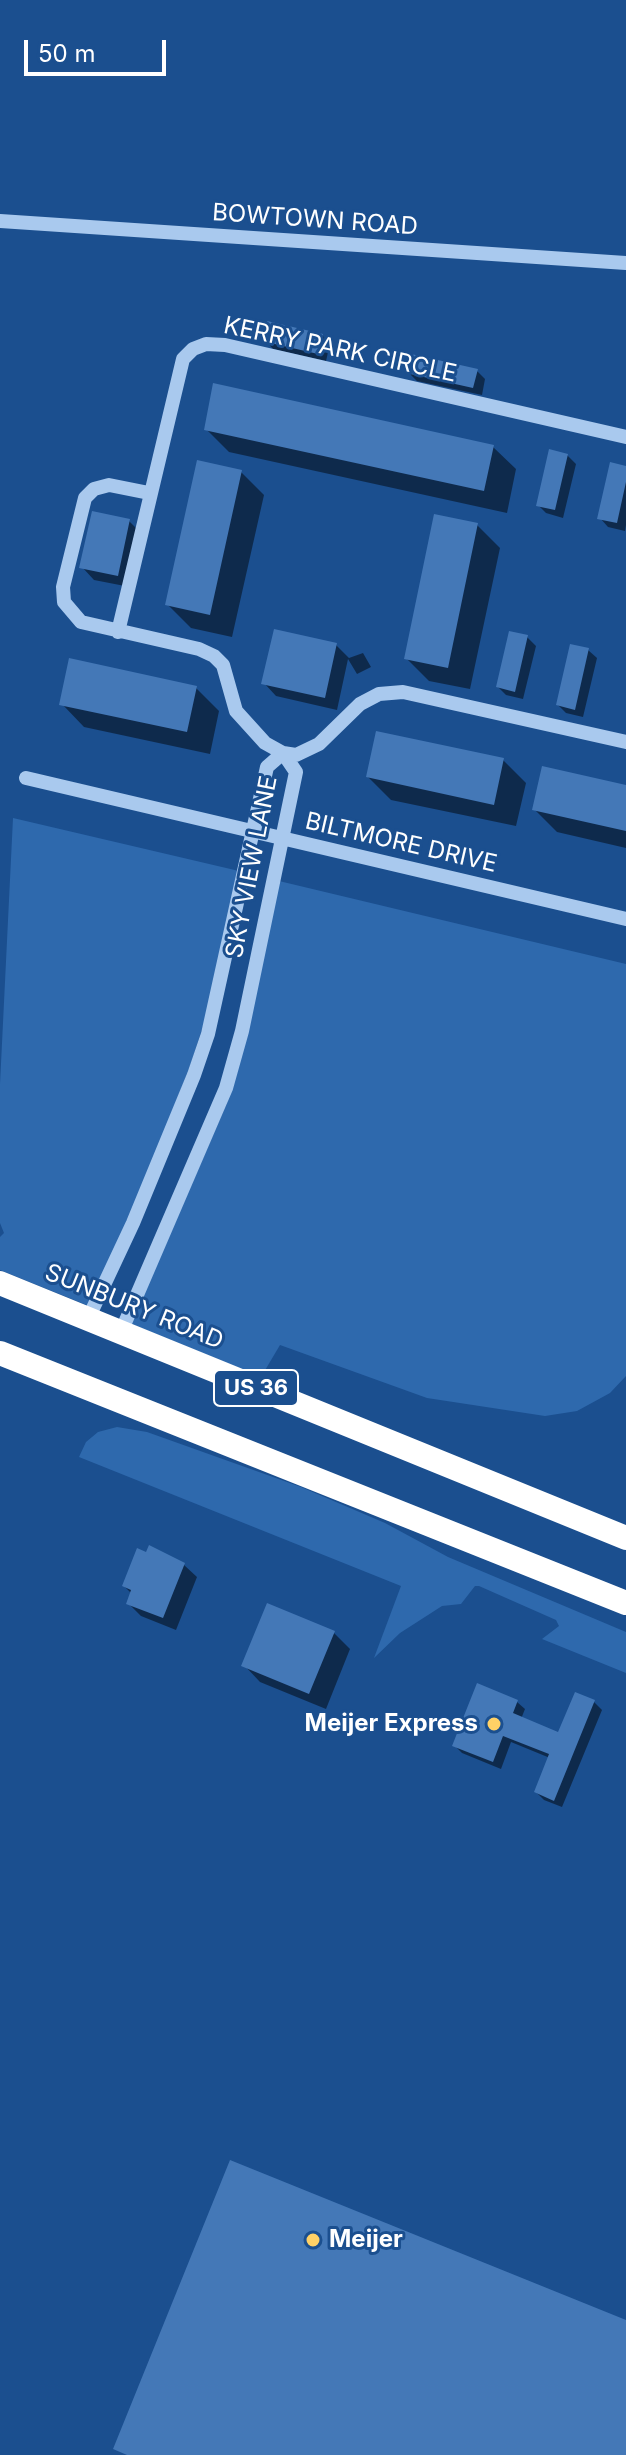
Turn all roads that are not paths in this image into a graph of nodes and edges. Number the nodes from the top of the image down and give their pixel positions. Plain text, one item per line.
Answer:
1 (0, 221) edge
2 (626, 263) edge
3 (626, 437) edge
4 (149, 493) junction
5 (118, 632) junction
6 (626, 742) edge
7 (283, 753) junction
8 (26, 778) dead end
9 (252, 831) junction
10 (282, 838) junction
11 (626, 919) edge
12 (0, 1283) edge
13 (88, 1319) junction
14 (121, 1332) junction
15 (0, 1353) edge
16 (626, 1538) edge
17 (626, 1603) edge

1 - 2 street, BOWTOWN ROAD
3 - 4 street, KERRY PARK CIRCLE
4 - 5 street, KERRY PARK CIRCLE
4 - 5 street
5 - 7 street
6 - 7 street
7 - 9 street, SKY VIEW LANE
7 - 10 street, SKY VIEW LANE
8 - 9 street, BILTMORE DRIVE
9 - 10 street, BILTMORE DRIVE
9 - 13 street, SKY VIEW LANE
10 - 11 street, BILTMORE DRIVE
10 - 14 street, SKY VIEW LANE
12 - 13 highway, SUNBURY ROAD / US 36
13 - 14 highway, SUNBURY ROAD / US 36
14 - 16 highway, SUNBURY ROAD / US 36
15 - 17 highway, US 36

